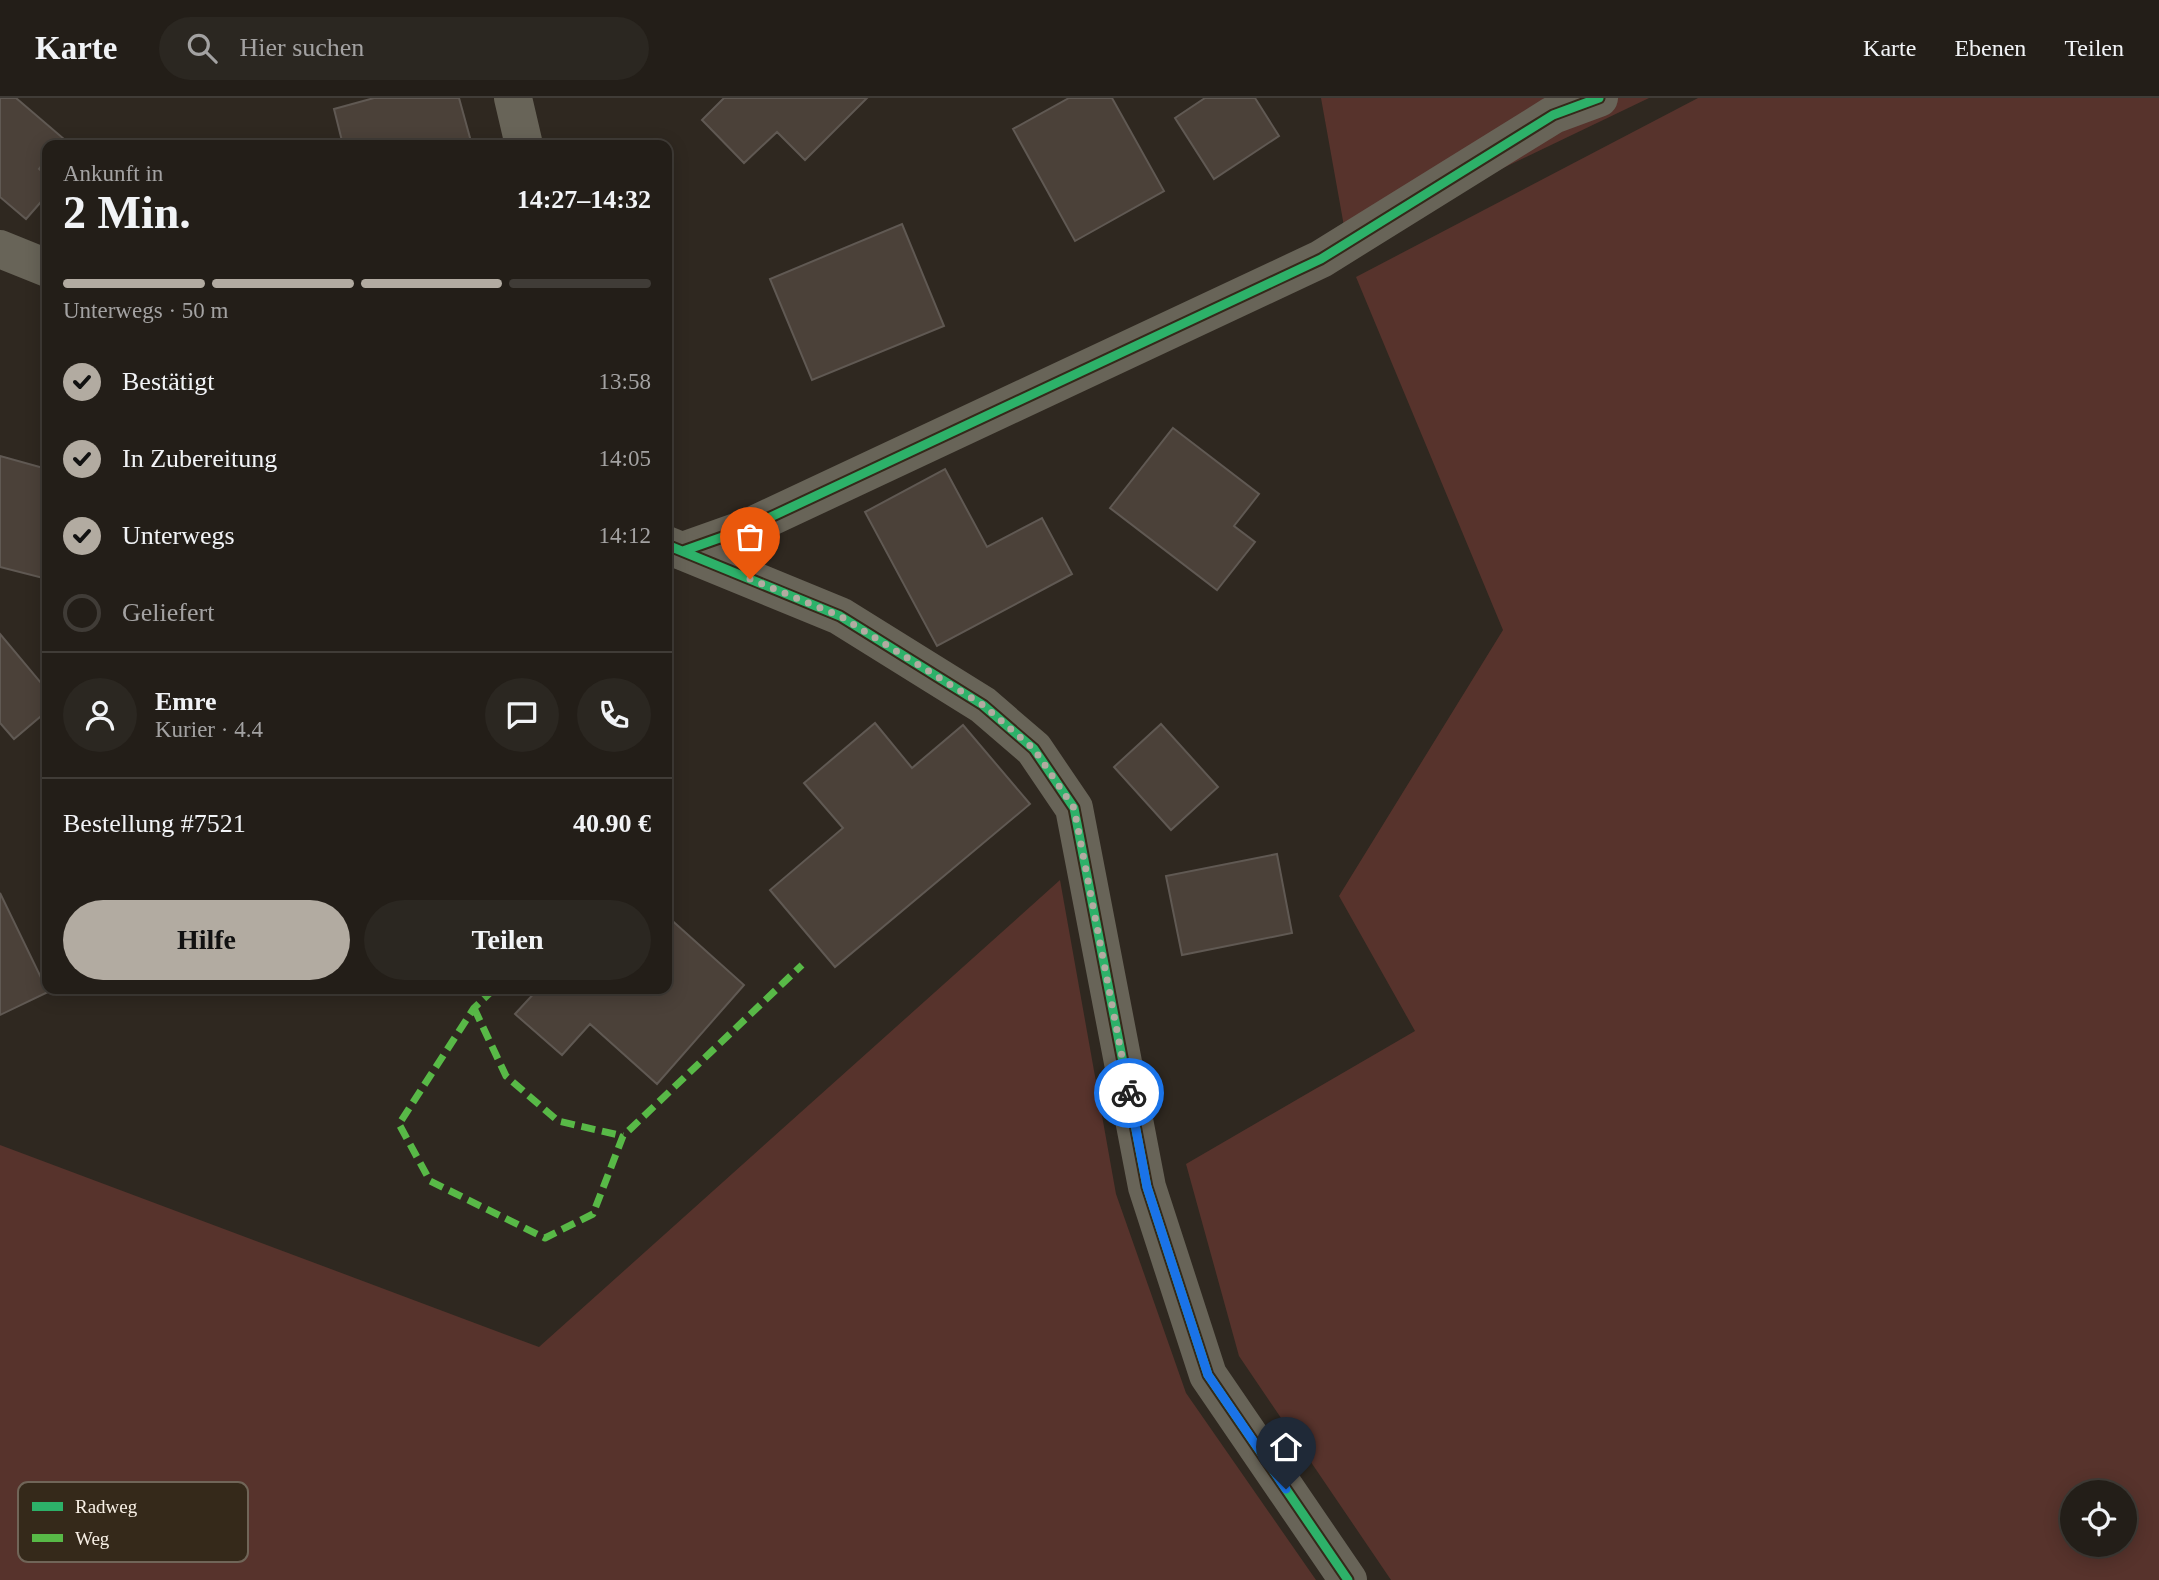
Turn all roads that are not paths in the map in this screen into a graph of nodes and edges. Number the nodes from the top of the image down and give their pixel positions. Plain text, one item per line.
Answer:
1 (513, 98) edge
2 (1599, 98) edge
3 (523, 140) edge
4 (0, 249) edge
5 (42, 266) edge
6 (675, 548) edge
7 (1348, 1580) edge

1 - 3 street
2 - 6 street
4 - 5 street
6 - 7 street

